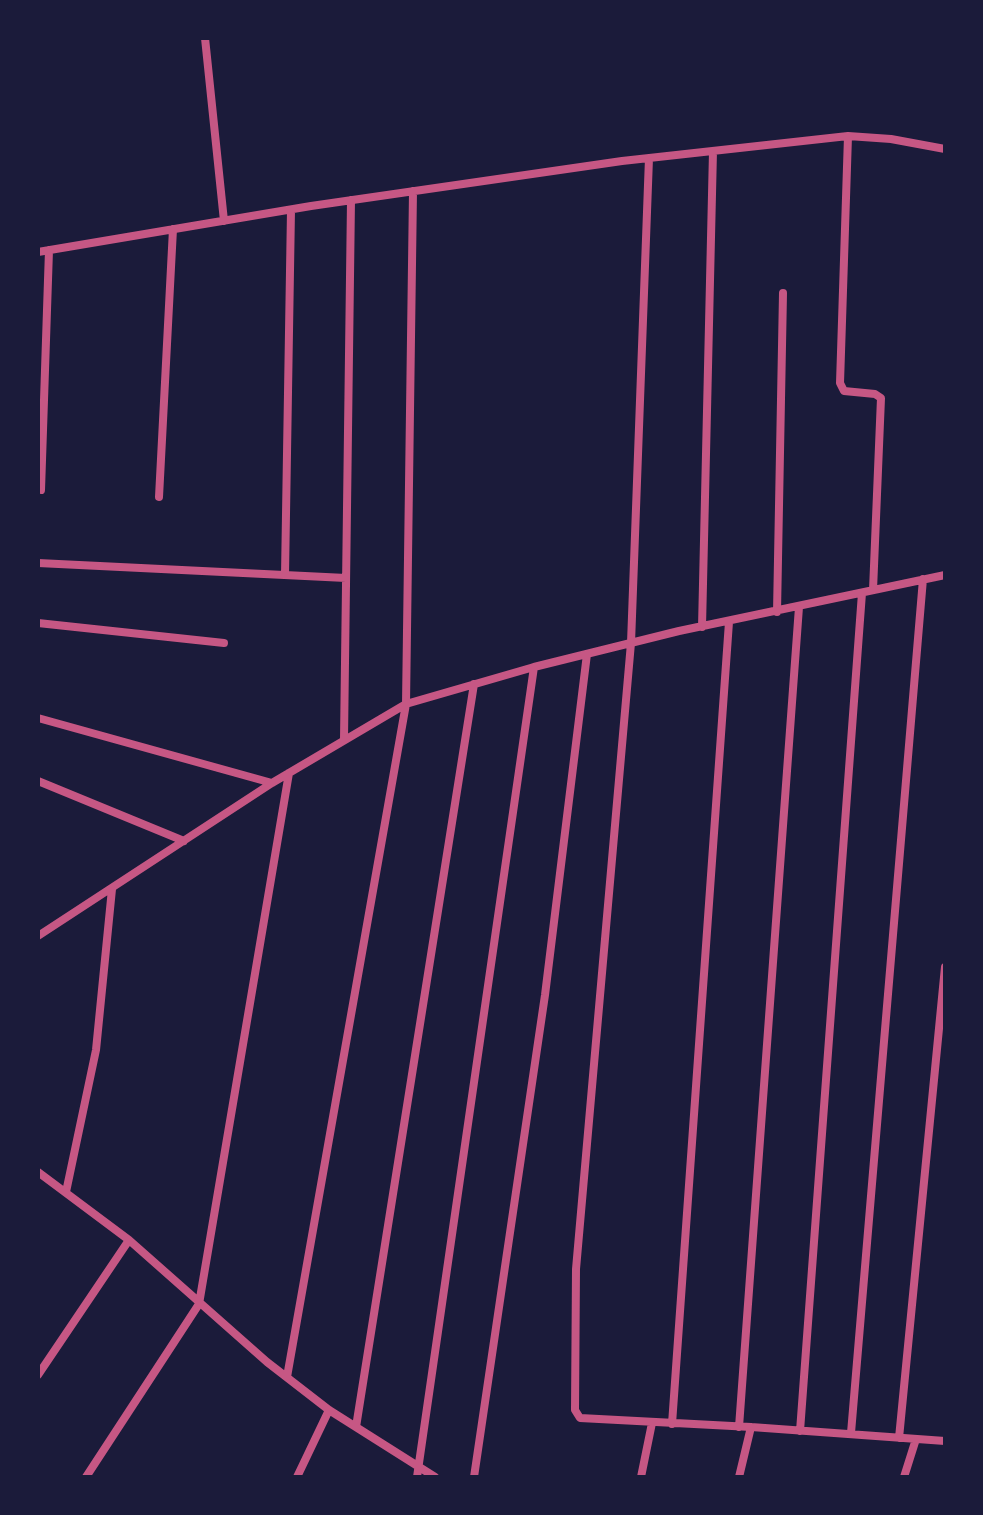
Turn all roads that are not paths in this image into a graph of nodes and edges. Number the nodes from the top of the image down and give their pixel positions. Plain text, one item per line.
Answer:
1 (205, 38) edge
2 (848, 136) junction
3 (945, 149) edge
4 (713, 151) junction
5 (649, 158) junction
6 (413, 191) junction
7 (351, 200) junction
8 (291, 210) junction
9 (224, 221) junction
10 (173, 229) junction
11 (49, 250) junction
12 (38, 252) edge
13 (783, 293) dead end
14 (41, 490) dead end
15 (159, 497) dead end
16 (38, 563) edge
17 (285, 575) junction
18 (945, 575) edge
19 (346, 578) junction
20 (923, 579) junction
21 (873, 590) junction
22 (862, 593) junction
23 (799, 607) junction
24 (777, 612) junction
25 (729, 622) junction
26 (38, 623) edge
27 (702, 627) junction
28 (224, 643) dead end
29 (631, 643) junction
30 (587, 654) junction
31 (534, 667) junction
32 (474, 684) junction
33 (406, 704) junction
34 (38, 718) edge
35 (344, 739) junction
36 (289, 773) junction
37 (38, 781) edge
38 (272, 783) junction
39 (184, 841) junction
40 (112, 889) junction
41 (38, 936) edge
42 (945, 967) edge
43 (38, 1172) edge
44 (66, 1192) junction
45 (129, 1240) junction
46 (199, 1304) junction
47 (38, 1375) edge
48 (287, 1377) junction
49 (329, 1410) junction
50 (652, 1423) junction
51 (672, 1424) junction
52 (356, 1427) junction
53 (739, 1427) junction
54 (751, 1427) junction
55 (800, 1431) junction
56 (851, 1433) junction
57 (899, 1438) junction
58 (916, 1439) junction
59 (945, 1441) edge
60 (419, 1473) edge
61 (86, 1477) edge
62 (297, 1477) edge
63 (435, 1477) edge
64 (474, 1477) edge
65 (641, 1477) edge
66 (739, 1477) edge
67 (904, 1477) edge

1 - 9 street
2 - 3 street
2 - 4 street
2 - 21 street
4 - 5 street
4 - 27 street
5 - 6 street
5 - 29 street
6 - 7 street
6 - 33 street
7 - 8 street
7 - 19 street
8 - 9 street
8 - 17 street
9 - 10 street
10 - 11 street
10 - 15 street
11 - 12 street
11 - 14 street
13 - 24 street
16 - 17 street
17 - 19 street
18 - 20 street
19 - 35 street
20 - 21 street
20 - 56 street
21 - 22 street
22 - 23 street
22 - 55 street
23 - 24 street
23 - 53 street
24 - 25 street
25 - 27 street
25 - 51 street
26 - 28 street
27 - 29 street
29 - 30 street
29 - 50 street
30 - 31 street
30 - 64 street
31 - 32 street
31 - 60 street
32 - 33 street
32 - 52 street
33 - 35 street
33 - 48 street
34 - 38 street
35 - 36 street
36 - 38 street
36 - 46 street
37 - 39 street
38 - 39 street
39 - 40 street
40 - 41 street
40 - 44 street
42 - 57 street
43 - 44 street
44 - 45 street
45 - 46 street
45 - 47 street
46 - 48 street
46 - 61 street
48 - 49 street
49 - 52 street
49 - 62 street
50 - 51 street
50 - 65 street
51 - 53 street
52 - 60 street
53 - 54 street
54 - 55 street
54 - 66 street
55 - 56 street
56 - 57 street
57 - 58 street
58 - 59 street
58 - 67 street
60 - 63 street

